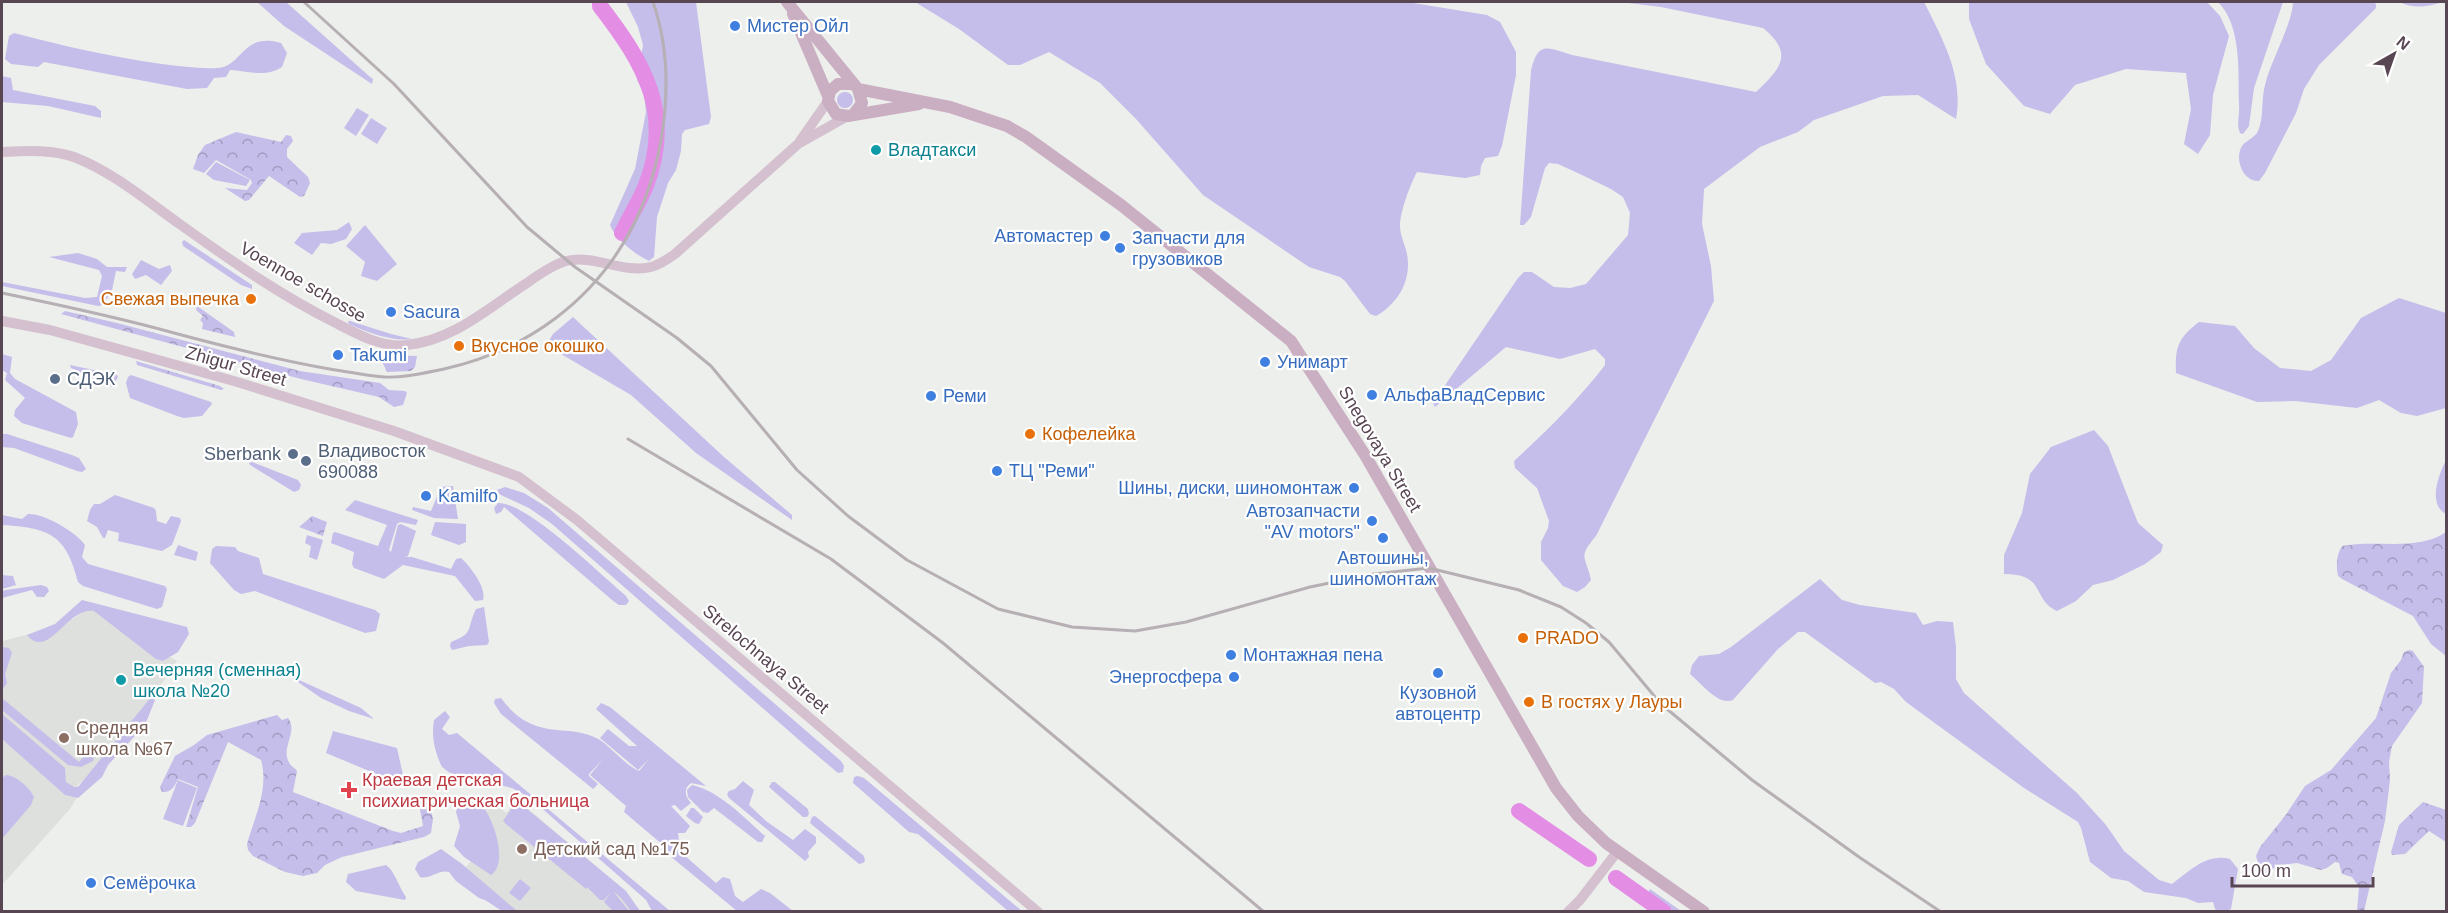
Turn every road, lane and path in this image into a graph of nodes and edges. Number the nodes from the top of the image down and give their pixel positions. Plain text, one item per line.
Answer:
1 (787, 2) edge
2 (855, 86) junction
3 (828, 98) junction
4 (930, 102) junction
5 (849, 116) junction
6 (798, 144) junction
7 (2, 152) edge
8 (2, 321) edge
9 (458, 454) joint
10 (1616, 853) junction
11 (1038, 912) edge
12 (1568, 912) edge
13 (1704, 912) edge

1 - 2 main road
1 - 3 main road
2 - 3 main road
2 - 4 main road, Snegovaya Street
2 - 5 main road
3 - 5 main road
3 - 6 main road, Voennoe schosse
4 - 5 main road, Snegovaya Street
4 - 10 main road, Snegovaya Street
5 - 6 main road, Voennoe schosse
6 - 7 main road, Voennoe schosse
8 - 9 main road, Zhigur Street
9 - 11 main road, Strelochnaya Street
10 - 12 main road
10 - 13 main road, Snegovaya Street

